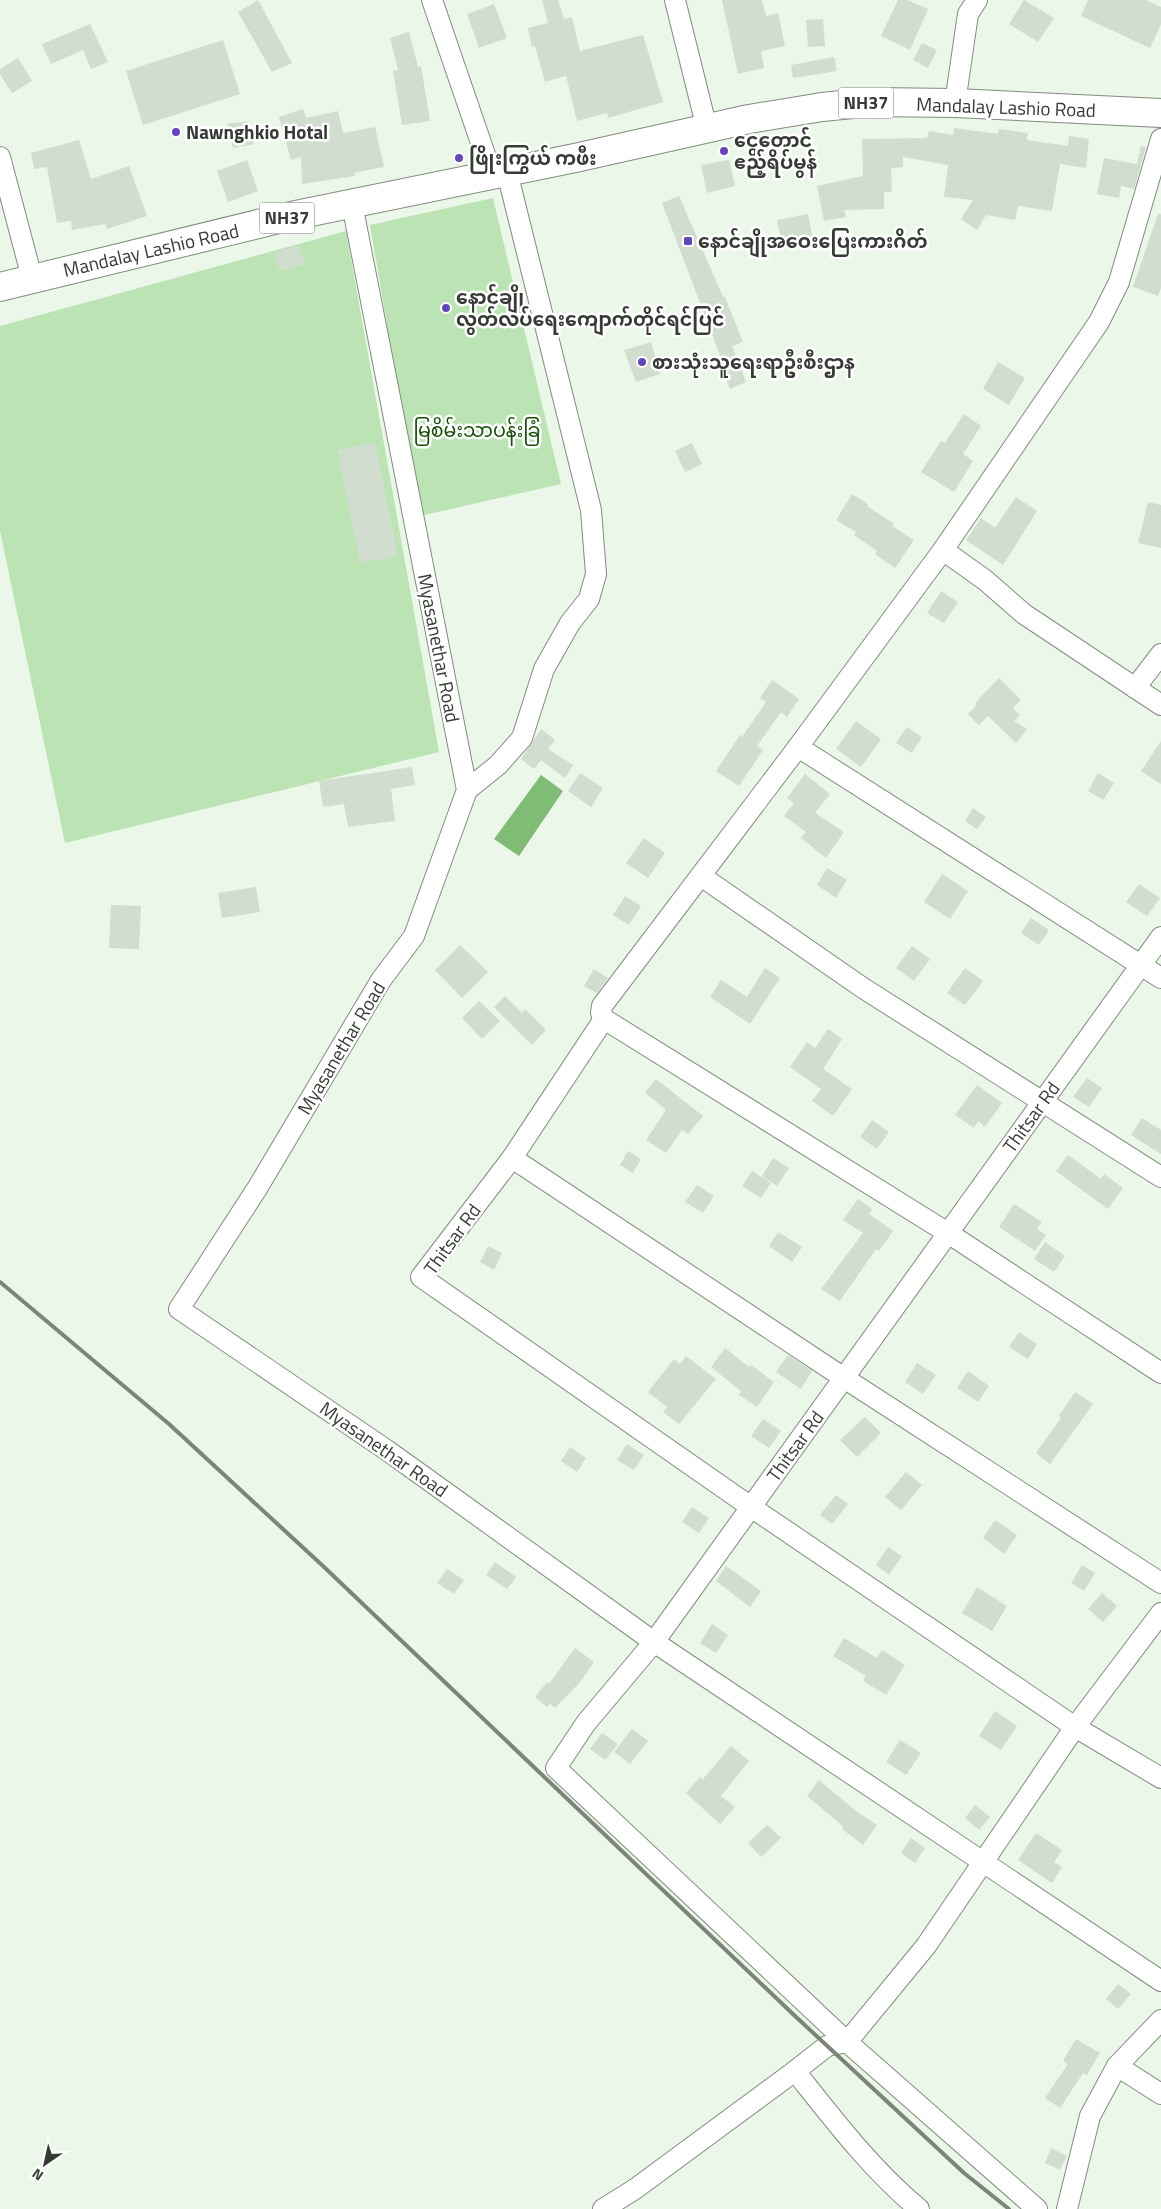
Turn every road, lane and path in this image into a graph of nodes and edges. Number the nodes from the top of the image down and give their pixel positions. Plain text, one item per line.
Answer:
1 (432, 0) edge
2 (675, 0) edge
3 (977, 0) edge
4 (955, 103) junction
5 (1161, 113) edge
6 (707, 129) junction
7 (1161, 139) edge
8 (0, 157) edge
9 (500, 174) junction
10 (352, 204) junction
11 (32, 278) junction
12 (0, 287) edge
13 (943, 550) junction
14 (1161, 654) edge
15 (1135, 688) junction
16 (1161, 705) edge
17 (798, 747) junction
18 (467, 790) junction
19 (701, 876) junction
20 (1161, 937) edge
21 (1140, 966) junction
22 (1161, 978) edge
23 (604, 1019) junction
24 (1043, 1101) junction
25 (512, 1158) junction
26 (1161, 1177) edge
27 (948, 1233) junction
28 (1161, 1373) edge
29 (844, 1378) junction
30 (751, 1507) junction
31 (1161, 1582) edge
32 (1161, 1613) edge
33 (654, 1642) junction
34 (1075, 1726) junction
35 (1161, 1778) edge
36 (983, 1860) junction
37 (1161, 1981) edge
38 (1161, 2020) edge
39 (847, 2042) junction
40 (1117, 2066) junction
41 (795, 2071) junction
42 (1161, 2094) edge
43 (603, 2209) edge
44 (920, 2209) edge
45 (1037, 2209) edge
46 (1067, 2209) edge

1 - 9 street
2 - 6 street
3 - 4 street
4 - 5 highway, Mandalay Lashio Road / NH37
4 - 6 highway, Mandalay Lashio Road / NH37
6 - 9 highway, Mandalay Lashio Road / NH37
7 - 13 street
8 - 11 street
9 - 10 highway, Mandalay Lashio Road / NH37
9 - 18 street
10 - 11 highway, Mandalay Lashio Road / NH37
10 - 18 street, Myasanethar Road
11 - 12 highway, Mandalay Lashio Road / NH37
13 - 15 street
13 - 17 street
14 - 15 street
15 - 16 street
17 - 19 street
17 - 21 street
18 - 33 street, Myasanethar Road
19 - 23 street
19 - 24 street
20 - 21 street, Thitsar Rd
21 - 22 street
21 - 24 street, Thitsar Rd
23 - 25 street
23 - 27 street
24 - 26 street
24 - 27 street, Thitsar Rd
25 - 29 street
25 - 30 street, Thitsar Rd
27 - 28 street
27 - 29 street, Thitsar Rd
29 - 30 street, Thitsar Rd
29 - 31 street
30 - 33 street
30 - 34 street
32 - 34 street
33 - 36 street
33 - 39 street
34 - 35 street
34 - 36 street
36 - 37 street
36 - 39 street
38 - 40 street
39 - 41 street
39 - 45 street
40 - 42 street
40 - 46 street
41 - 43 street
41 - 44 street

